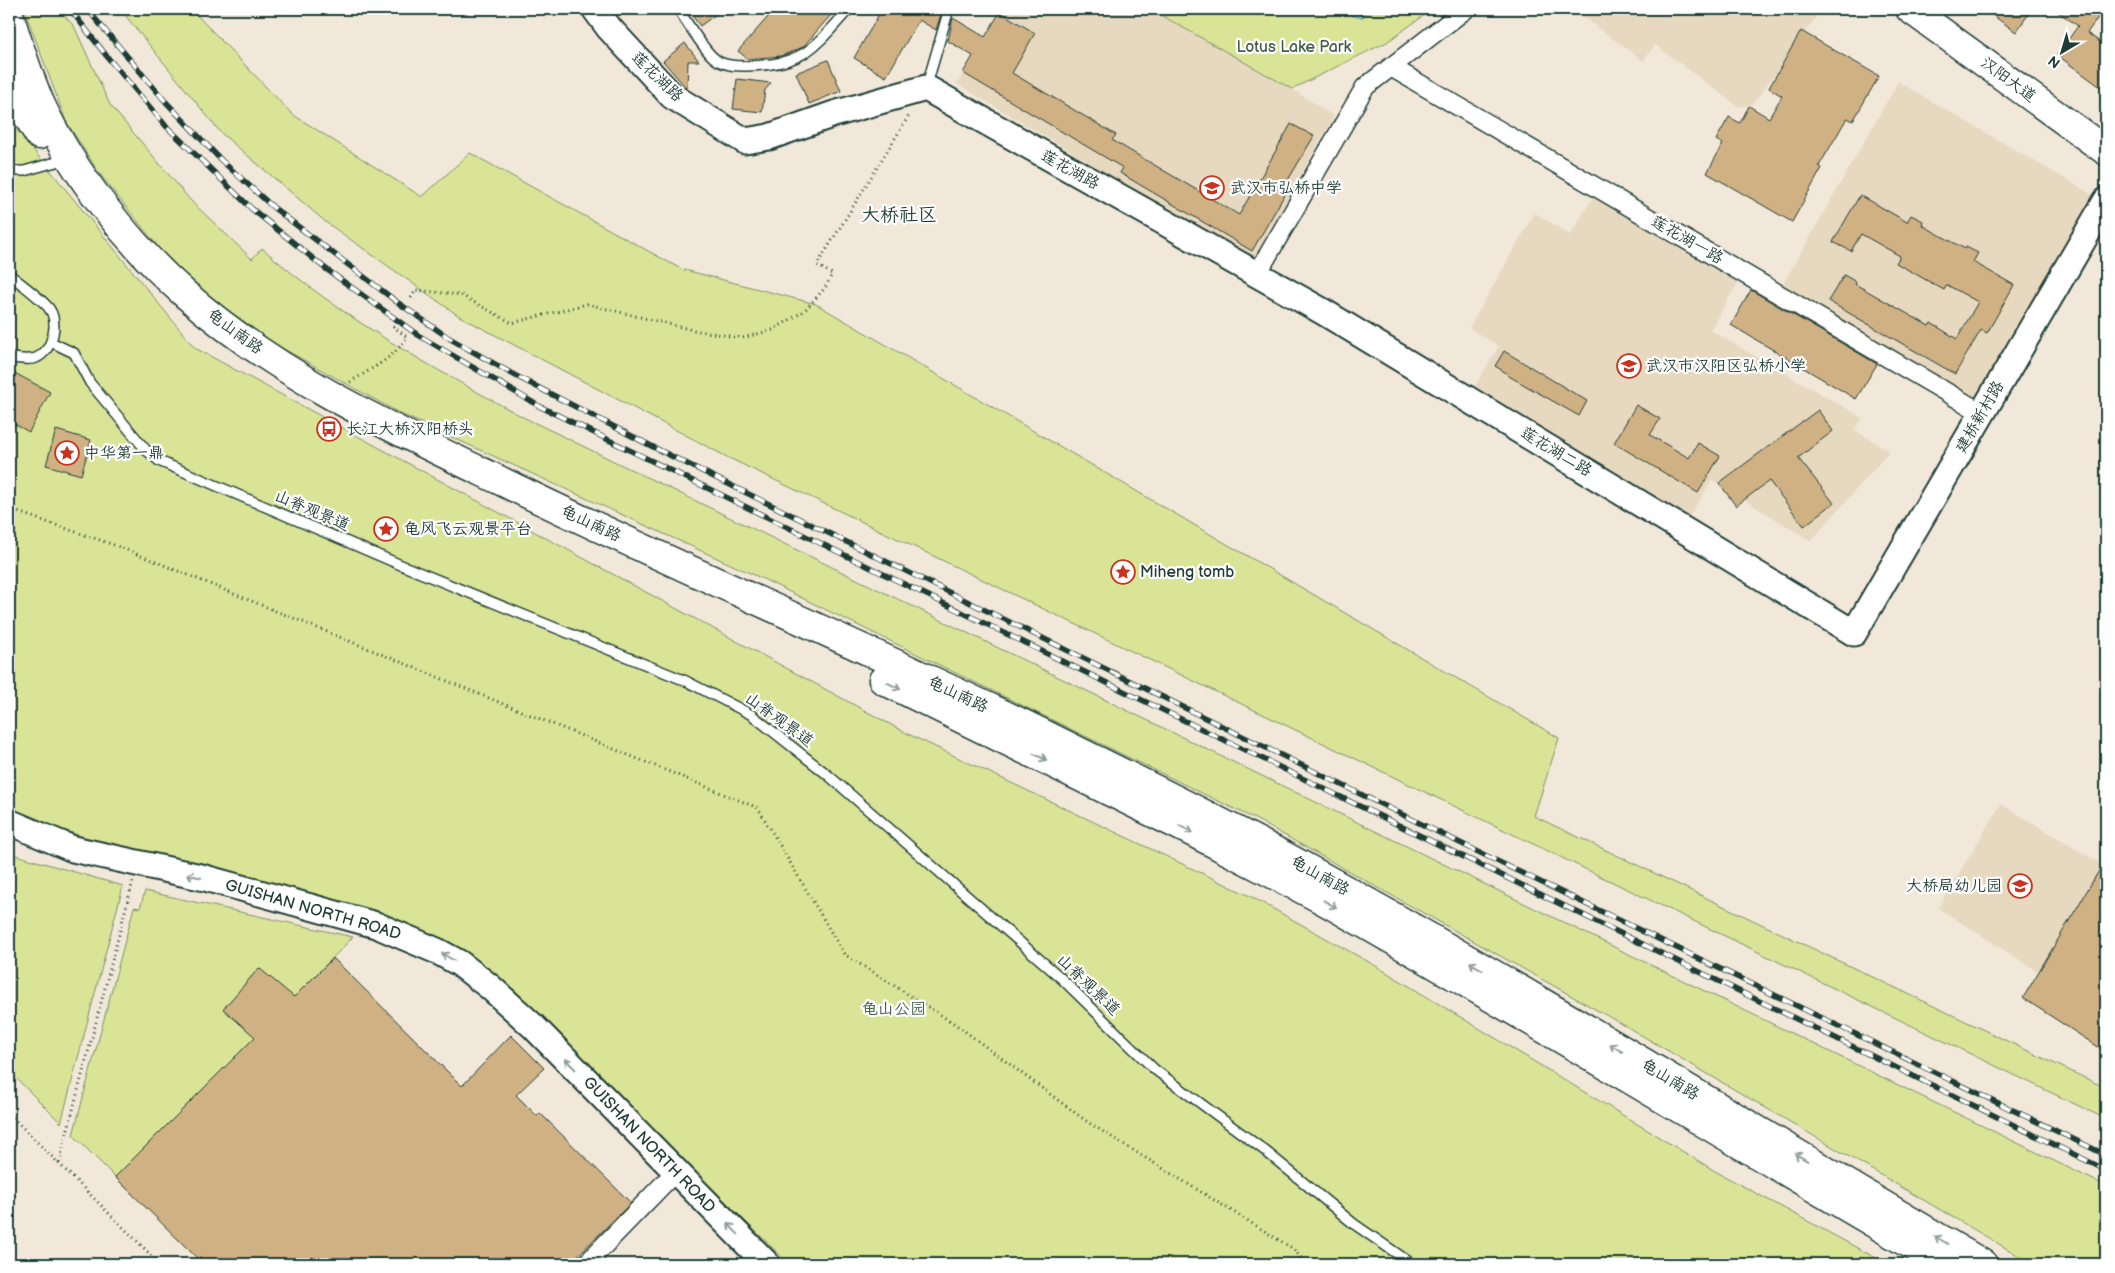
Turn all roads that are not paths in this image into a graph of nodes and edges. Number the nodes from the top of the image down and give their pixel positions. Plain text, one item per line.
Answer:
1 (595, 9) edge
2 (678, 9) edge
3 (849, 9) edge
4 (949, 9) edge
5 (1466, 9) edge
6 (1910, 9) edge
7 (1939, 9) edge
8 (9, 15) edge
9 (1391, 67) junction
10 (9, 76) edge
11 (926, 88) junction
12 (2106, 131) edge
13 (2106, 151) edge
14 (56, 162) junction
15 (9, 172) edge
16 (2106, 201) edge
17 (9, 274) edge
18 (1257, 274) junction
19 (50, 342) junction
20 (9, 358) edge
21 (1982, 414) junction
22 (1854, 632) joint
23 (9, 822) edge
24 (676, 1171) junction
25 (586, 1264) edge
26 (767, 1264) edge
27 (1412, 1264) edge
28 (1943, 1264) edge
29 (1983, 1264) edge

1 - 11 street, 莲花湖路
2 - 3 lane
4 - 11 lane
5 - 9 street
6 - 13 main road, 汉阳大道
7 - 12 main road, 汉阳大道
29 -> 8 main road, 龟山南路
9 - 18 street
9 - 21 street, 莲花湖一路
10 - 14 main road, 龟山南路
11 - 18 street, 莲花湖路
14 - 15 lane
14 -> 28 main road, 龟山南路
16 - 21 street, 建桥新村路
17 - 19 lane
18 - 22 street, 莲花湖二路
19 - 20 lane
19 - 27 lane, 山脊观景道
21 - 22 street, 建桥新村路
24 -> 23 street, GUISHAN NORTH ROAD
24 - 25 street
26 -> 24 street, GUISHAN NORTH ROAD

